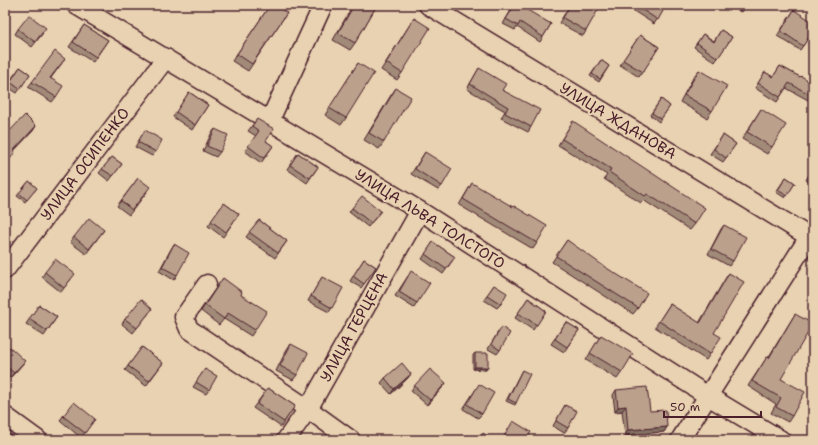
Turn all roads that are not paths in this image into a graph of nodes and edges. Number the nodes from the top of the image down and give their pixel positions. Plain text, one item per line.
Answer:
1 (76, 5) edge
2 (323, 5) edge
3 (428, 5) edge
4 (166, 58) junction
5 (270, 120) junction
6 (420, 211) junction
7 (811, 238) edge
8 (5, 270) edge
9 (207, 284) dead end
10 (708, 396) junction
11 (308, 409) junction
12 (5, 416) edge
13 (38, 440) edge
14 (286, 440) edge
15 (351, 440) edge
16 (680, 440) edge
17 (781, 440) edge

1 - 4 street, УЛИЦА ЛЬВА ТОЛСТОГО
2 - 5 street
3 - 7 street, УЛИЦА ЖДАНОВА
4 - 5 street, УЛИЦА ЛЬВА ТОЛСТОГО
4 - 8 street, УЛИЦА ОСИПЕНКО
5 - 6 street, УЛИЦА ЛЬВА ТОЛСТОГО
6 - 10 street, УЛИЦА ЛЬВА ТОЛСТОГО
6 - 11 street, УЛИЦА ГЕРЦЕНА
7 - 10 street, УЛИЦА ЖДАНОВА
9 - 11 street
10 - 16 street, УЛИЦА ЖДАНОВА
10 - 17 street, УЛИЦА ЛЬВА ТОЛСТОГО
11 - 14 street, УЛИЦА ГЕРЦЕНА
11 - 15 street
12 - 13 street

